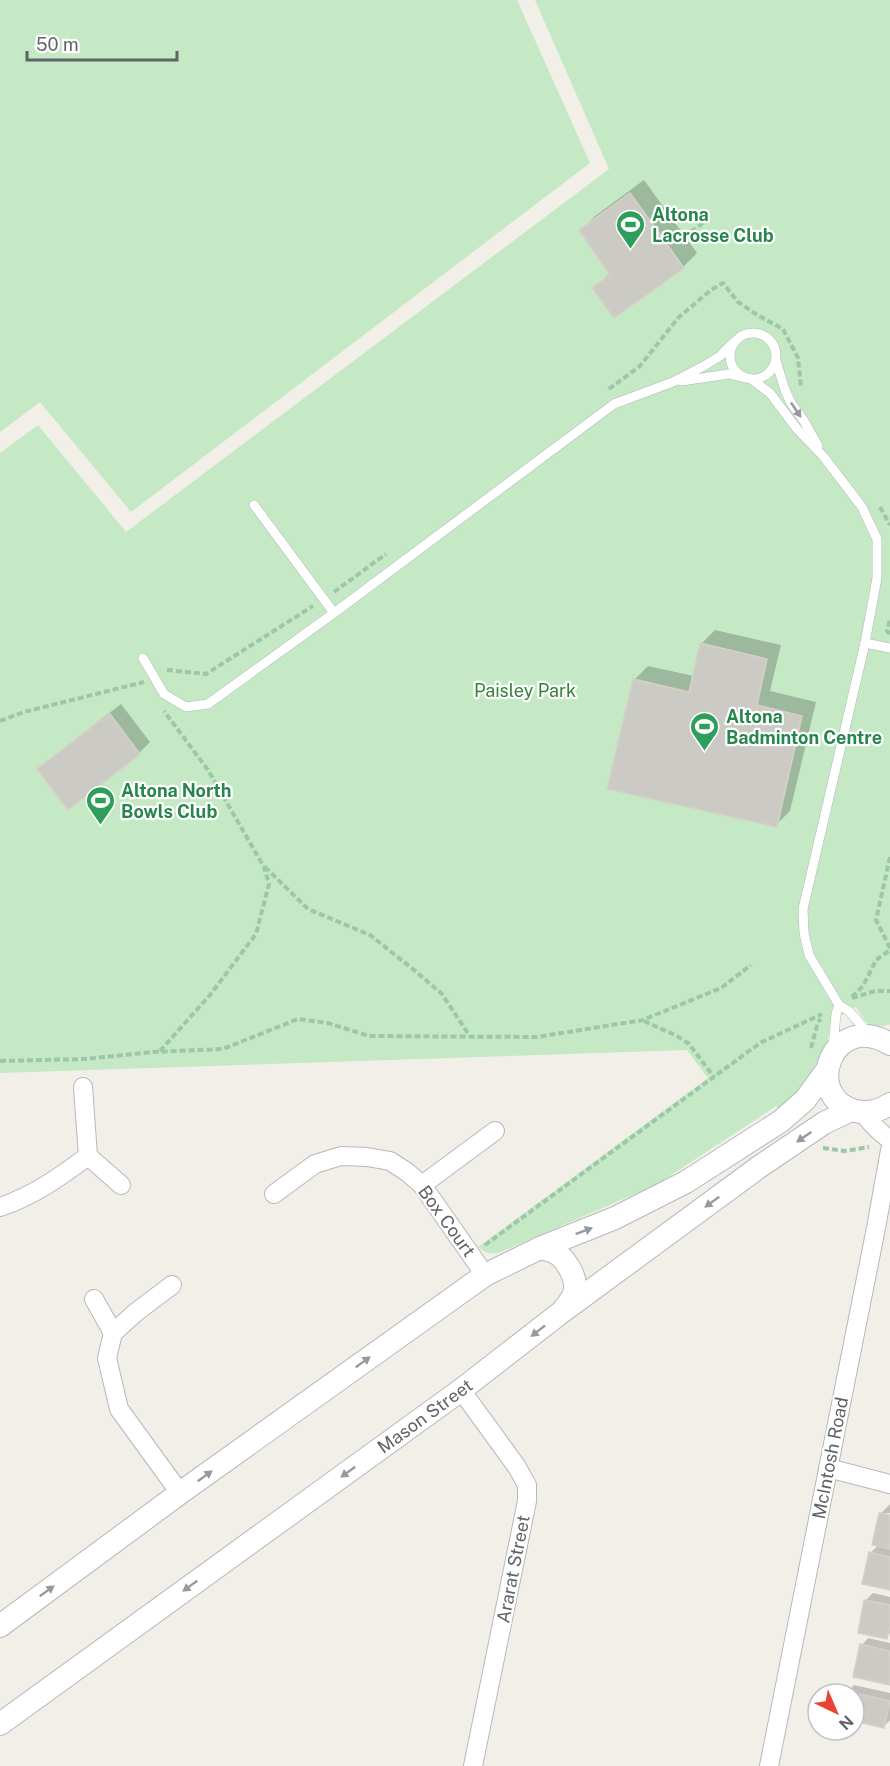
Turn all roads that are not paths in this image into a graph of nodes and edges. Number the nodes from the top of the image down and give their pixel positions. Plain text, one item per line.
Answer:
1 (734, 342) junction
2 (776, 361) junction
3 (747, 378) junction
4 (673, 382) junction
5 (823, 456) junction
6 (254, 505) dead end
7 (334, 613) junction
8 (865, 643) junction
9 (890, 648) edge
10 (143, 658) dead end
11 (839, 1005) junction
12 (883, 1038) edge
13 (830, 1062) junction
14 (83, 1087) dead end
15 (890, 1104) edge
16 (856, 1111) junction
17 (495, 1131) dead end
18 (890, 1139) edge
19 (881, 1149) edge
20 (87, 1156) junction
21 (121, 1185) dead end
22 (422, 1185) junction
23 (274, 1194) dead end
24 (0, 1207) edge
25 (540, 1248) junction
26 (485, 1275) junction
27 (172, 1285) dead end
28 (94, 1299) dead end
29 (559, 1314) junction
30 (113, 1333) junction
31 (461, 1390) junction
32 (828, 1468) junction
33 (890, 1484) edge
34 (180, 1493) junction
35 (0, 1626) edge
36 (0, 1724) edge
37 (473, 1766) edge
38 (769, 1766) edge

1 - 2 lane
1 - 3 lane
1 - 4 lane
2 - 3 lane
2 -> 5 lane
3 - 4 lane
3 - 5 lane
4 - 7 lane
5 - 8 lane
6 - 7 lane
7 - 10 lane
8 - 9 lane
8 - 11 lane
11 - 12 lane
11 - 13 lane
12 - 13 street
13 - 16 street
25 -> 13 street
14 - 20 street
15 - 16 street, Mason Street
16 - 18 street
16 -> 29 street, Mason Street
17 - 22 street
19 - 32 street, McIntosh Road
20 - 21 street
20 - 24 street
22 - 23 street, Box Court
22 - 26 street, Box Court
25 - 26 street
25 - 29 street
34 -> 26 street
27 - 30 street
28 - 30 street
29 -> 31 street, Mason Street
30 - 34 street
31 -> 36 street, Mason Street
31 - 37 street, Ararat Street
32 - 33 street
32 - 38 street, McIntosh Road
35 -> 34 street

